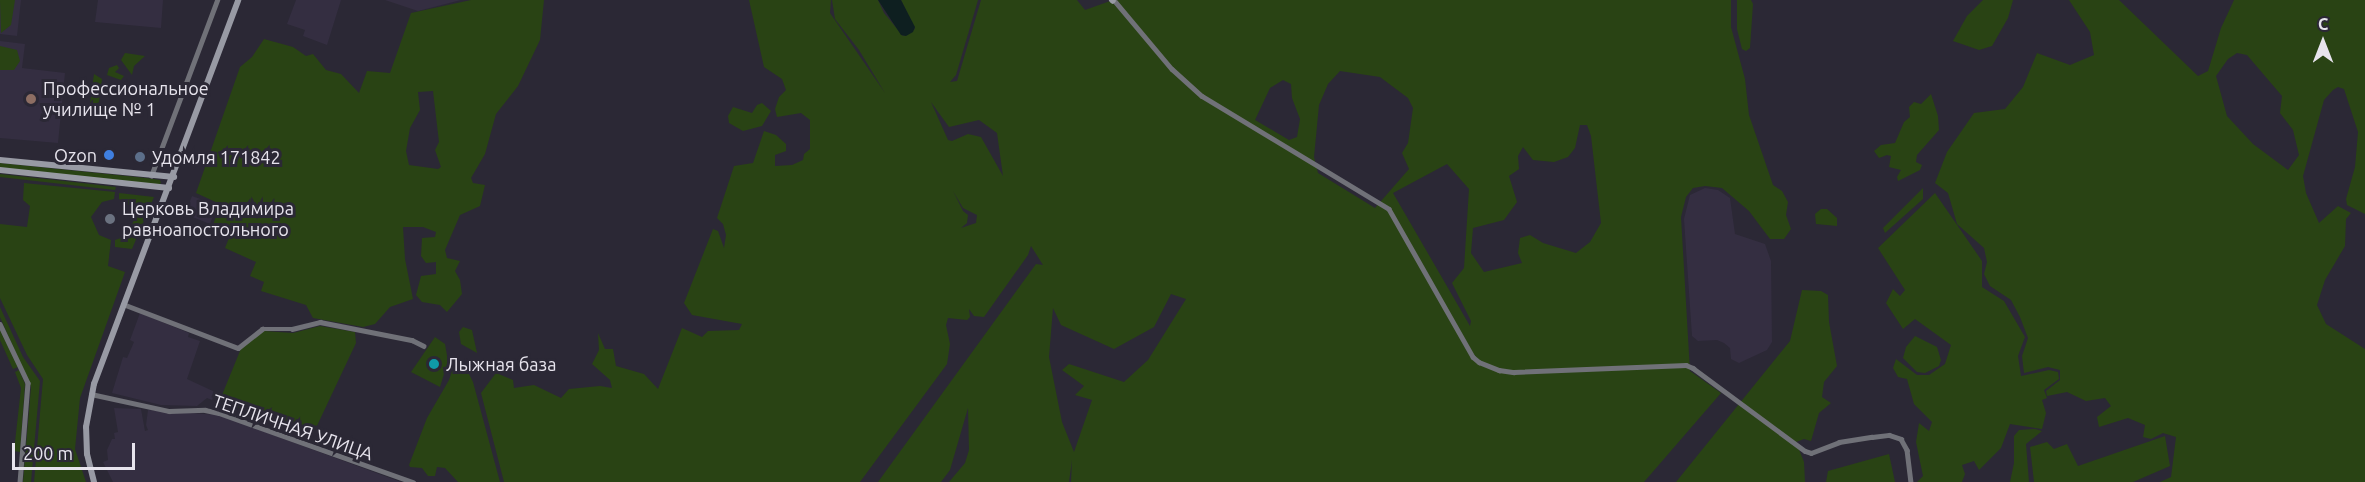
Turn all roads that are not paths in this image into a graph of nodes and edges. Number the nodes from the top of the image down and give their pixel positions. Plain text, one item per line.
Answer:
1 (217, 0) edge
2 (238, 0) edge
3 (1113, 0) edge
4 (0, 160) edge
5 (0, 170) edge
6 (151, 176) junction
7 (174, 177) junction
8 (169, 188) junction
9 (123, 304) junction
10 (0, 324) edge
11 (424, 346) dead end
12 (91, 394) junction
13 (20, 482) edge
14 (94, 482) edge
15 (413, 482) edge
16 (1911, 482) edge

1 - 6 street
2 - 7 main road
3 - 16 street
4 - 6 main road
5 - 8 main road
6 - 7 main road
7 - 8 main road
8 - 9 main road
9 - 11 street
9 - 12 main road
10 - 13 street
12 - 14 main road
12 - 15 street, ТЕПЛИЧНАЯ УЛИЦА

